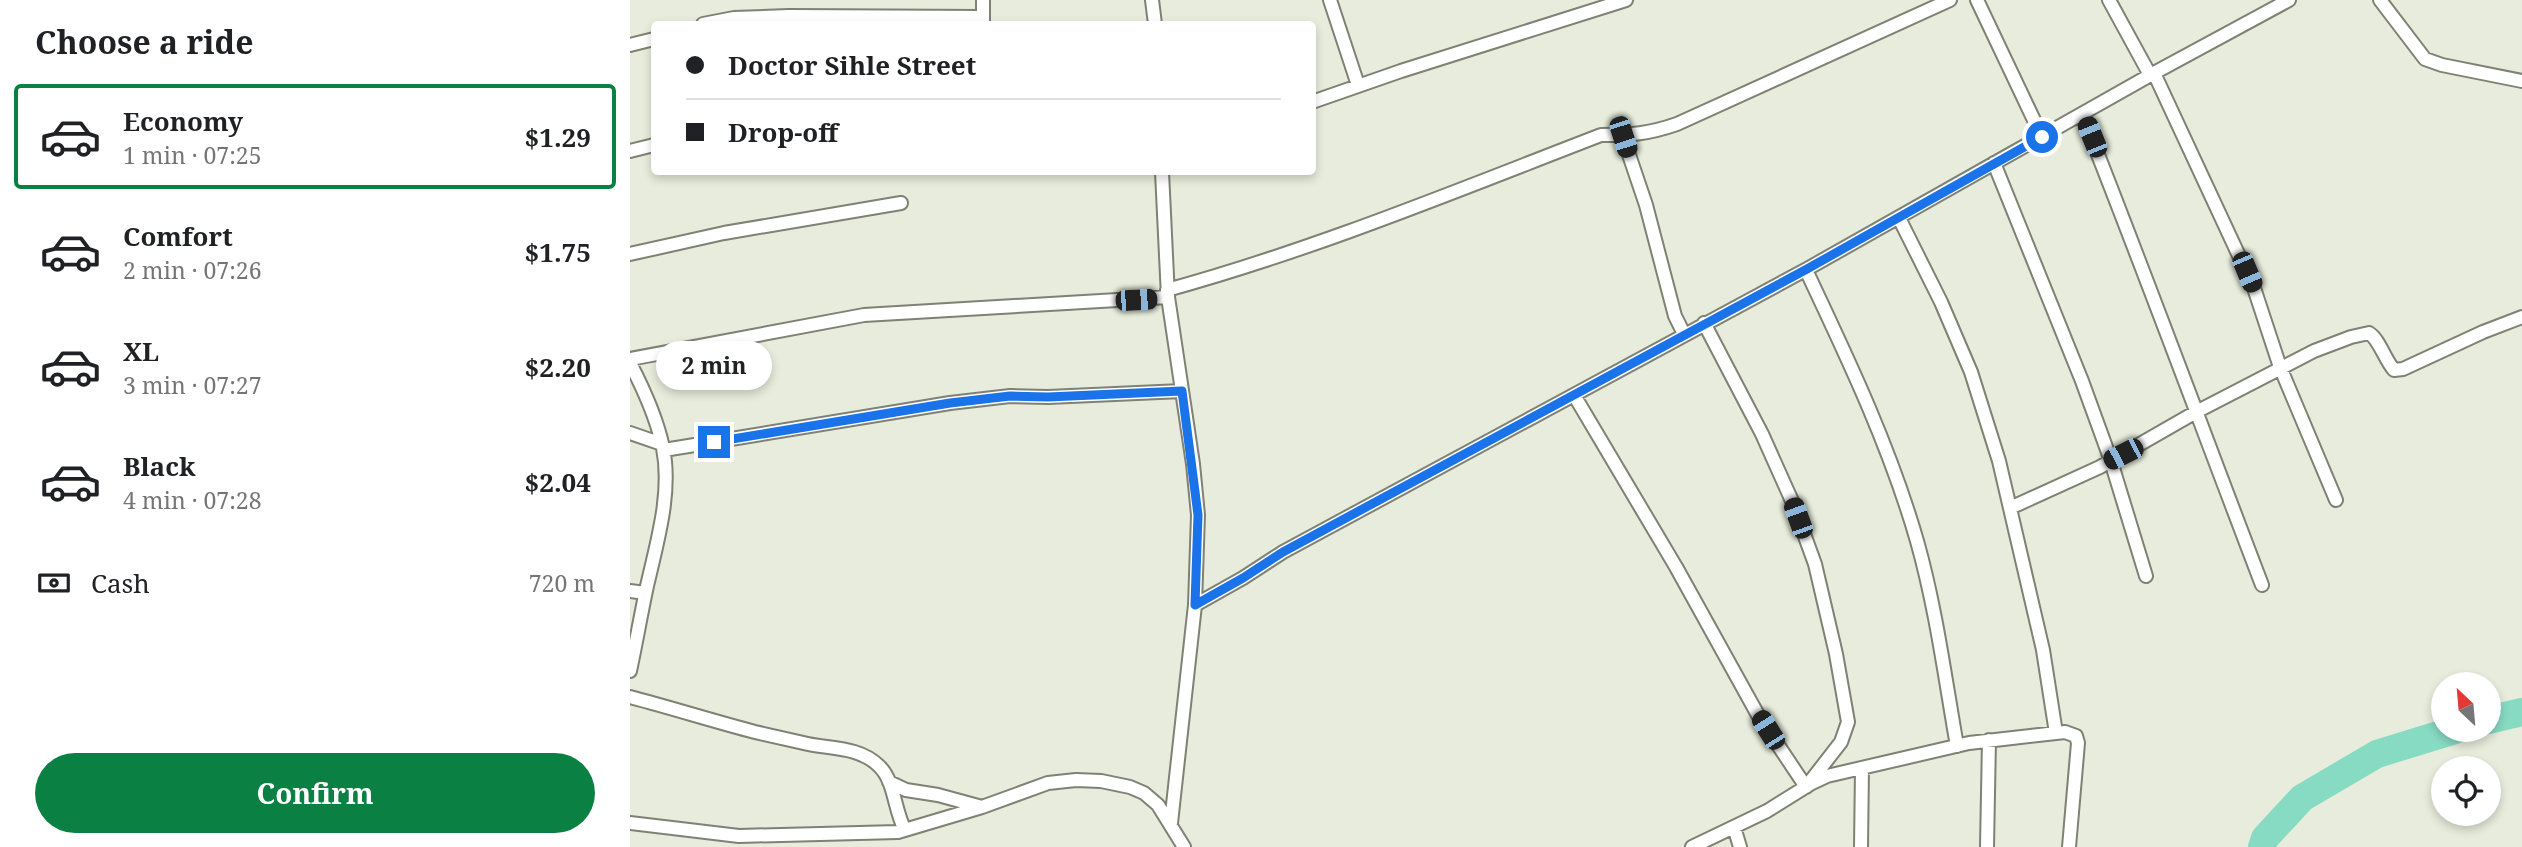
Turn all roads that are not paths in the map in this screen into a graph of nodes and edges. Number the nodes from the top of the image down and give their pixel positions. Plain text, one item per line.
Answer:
1 (983, 0) edge
2 (1152, 0) edge
3 (1330, 0) edge
4 (1626, 0) edge
5 (1950, 0) edge
6 (1977, 0) edge
7 (2109, 0) edge
8 (2289, 0) edge
9 (2379, 0) edge
10 (722, 21) edge
11 (983, 21) edge
12 (1155, 21) edge
13 (651, 40) edge
14 (630, 45) edge
15 (2152, 74) junction
16 (2522, 81) edge
17 (1358, 85) junction
18 (1316, 101) edge
19 (2082, 114) junction
20 (1623, 137) junction
21 (2042, 137) junction
22 (651, 146) edge
23 (630, 151) edge
24 (1994, 163) junction
25 (1162, 175) edge
26 (901, 203) dead end
27 (1899, 218) junction
28 (630, 254) edge
29 (1806, 270) junction
30 (1167, 293) junction
31 (2522, 317) edge
32 (1704, 323) junction
33 (1684, 334) junction
34 (630, 361) edge
35 (2280, 368) junction
36 (1182, 391) junction
37 (1574, 395) junction
38 (2196, 412) junction
39 (630, 433) edge
40 (663, 447) junction
41 (2110, 460) junction
42 (2336, 500) dead end
43 (2010, 508) junction
44 (2146, 576) dead end
45 (2262, 585) dead end
46 (630, 591) edge
47 (645, 593) junction
48 (1195, 605) junction
49 (630, 671) edge
50 (630, 697) edge
51 (2056, 733) junction
52 (1989, 740) junction
53 (1957, 746) junction
54 (1862, 768) junction
55 (889, 782) junction
56 (1806, 786) junction
57 (982, 807) junction
58 (630, 823) edge
59 (1171, 823) junction
60 (1734, 827) junction
61 (905, 830) junction
62 (824, 841) edge
63 (741, 842) edge
64 (1184, 847) edge
65 (1692, 847) edge
66 (1740, 847) edge
67 (1861, 847) edge
68 (1987, 847) edge
69 (2068, 847) edge

1 - 11 street
2 - 12 street
3 - 17 street
4 - 17 street
5 - 20 street
6 - 21 street
7 - 15 street
8 - 15 street
9 - 16 street
10 - 11 street
13 - 14 street
15 - 19 street
15 - 35 street
17 - 18 street
19 - 21 street
19 - 38 street
20 - 30 street
20 - 33 street
21 - 24 street
22 - 23 street
24 - 27 street
24 - 41 street
25 - 30 street
26 - 28 street
27 - 29 street
27 - 43 street
29 - 32 street
29 - 53 street
30 - 34 street
30 - 36 street
31 - 35 street
32 - 33 street
32 - 56 street
33 - 37 street
34 - 40 street
35 - 38 street
35 - 42 street
36 - 40 street
36 - 48 street
37 - 48 street
37 - 56 street
38 - 41 street
38 - 45 street
39 - 40 street
40 - 47 street
41 - 43 street
41 - 44 street
43 - 51 street
46 - 47 street
47 - 49 street
48 - 59 street
50 - 55 street
51 - 52 street
51 - 69 street
52 - 53 street
52 - 68 street
53 - 54 street
54 - 56 street
54 - 67 street
55 - 57 street
55 - 61 street
56 - 60 street
57 - 59 street
57 - 61 street
58 - 63 street
59 - 64 street
60 - 65 street
60 - 66 street
61 - 62 street
62 - 63 street

